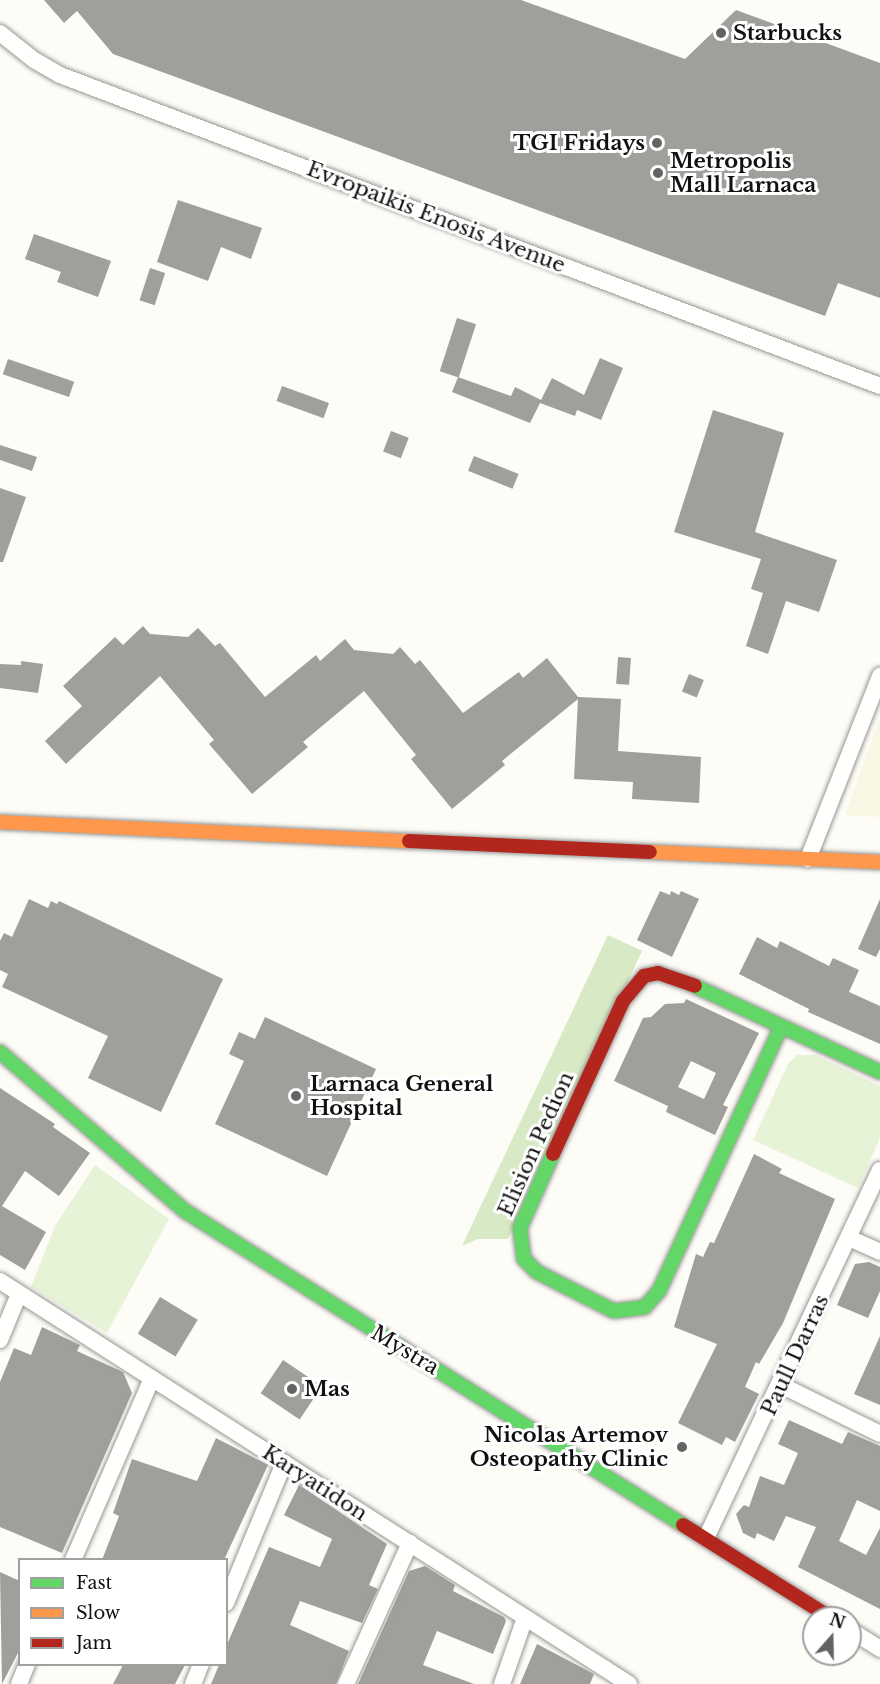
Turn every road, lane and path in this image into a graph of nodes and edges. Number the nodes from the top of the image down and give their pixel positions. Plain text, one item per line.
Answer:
1 (0, 33) edge
2 (880, 386) edge
3 (880, 676) edge
4 (0, 822) edge
5 (808, 859) junction
6 (880, 862) edge
7 (781, 1027) junction
8 (0, 1052) edge
9 (880, 1072) edge
10 (880, 1170) edge
11 (849, 1238) junction
12 (880, 1252) edge
13 (0, 1281) edge
14 (19, 1294) junction
15 (0, 1340) edge
16 (152, 1378) junction
17 (782, 1385) junction
18 (880, 1434) edge
19 (284, 1463) junction
20 (706, 1538) junction
21 (410, 1544) junction
22 (74, 1558) edge
23 (228, 1597) edge
24 (812, 1606) edge
25 (525, 1618) junction
26 (862, 1638) edge
27 (880, 1649) edge
28 (27, 1666) edge
29 (201, 1666) edge
30 (19, 1684) edge
31 (193, 1684) edge
32 (346, 1684) edge
33 (502, 1684) edge
34 (629, 1684) edge

1 - 2 street, Evropaikis Enosis Avenue
3 - 5 street
4 - 5 street
5 - 6 street
7 - 7 street, Elision Pedion
7 - 9 street, Elision Pedion
8 - 20 street, Mystra
10 - 11 street, Paull Darras
11 - 12 street
11 - 17 street, Paull Darras
13 - 14 street, Karyatidon
14 - 15 street
14 - 16 street, Karyatidon
16 - 19 street, Karyatidon
16 - 22 street
17 - 18 street
17 - 20 street, Paull Darras
19 - 21 street, Karyatidon
19 - 23 street
20 - 24 street, Mystra
21 - 25 street, Karyatidon
21 - 32 street
25 - 33 street
25 - 34 street, Karyatidon
26 - 27 street
28 - 30 street
29 - 31 street

